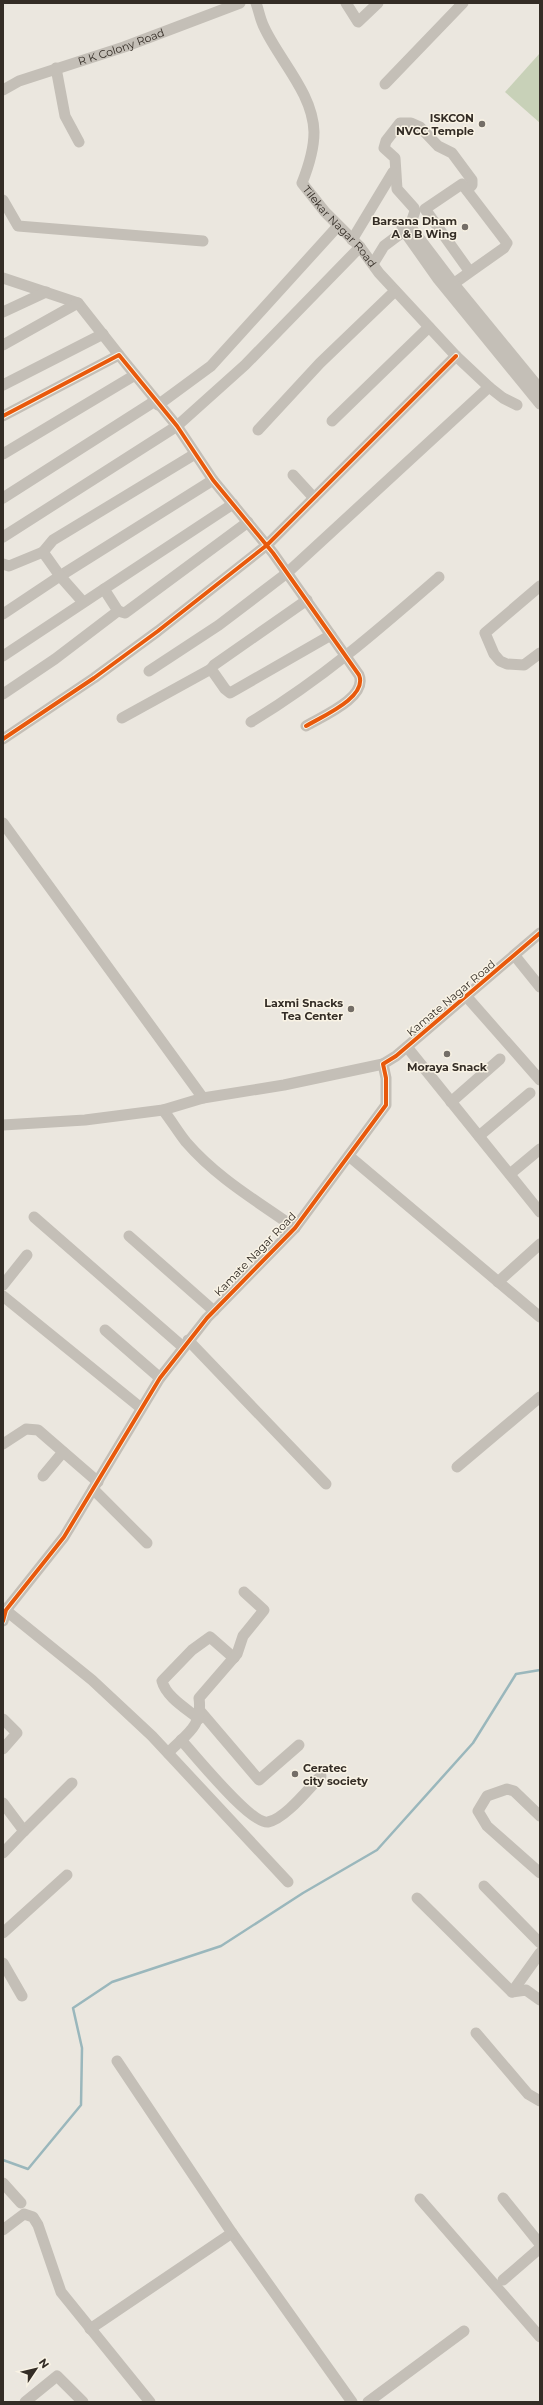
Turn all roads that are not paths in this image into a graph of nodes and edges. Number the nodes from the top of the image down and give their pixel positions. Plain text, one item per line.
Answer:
1 (240, 3) edge
2 (256, 3) edge
3 (346, 3) edge
4 (378, 3) edge
5 (463, 3) edge
6 (56, 68) junction
7 (385, 84) dead end
8 (3, 90) edge
9 (79, 142) dead end
10 (393, 172) dead end
11 (467, 190) junction
12 (3, 200) edge
13 (338, 226) junction
14 (407, 228) junction
15 (202, 242) dead end
16 (356, 243) junction
17 (373, 264) junction
18 (470, 272) junction
19 (4, 279) edge
20 (450, 286) junction
21 (395, 291) junction
22 (46, 292) junction
23 (78, 303) junction
24 (3, 312) edge
25 (429, 327) junction
26 (103, 334) junction
27 (3, 345) edge
28 (119, 355) junction
29 (456, 356) junction
30 (135, 376) junction
31 (3, 385) edge
32 (490, 387) junction
33 (540, 389) edge
34 (156, 403) junction
35 (517, 404) dead end
36 (540, 404) edge
37 (3, 416) edge
38 (332, 421) dead end
39 (177, 426) junction
40 (258, 430) dead end
41 (3, 454) edge
42 (195, 454) junction
43 (292, 475) dead end
44 (213, 480) junction
45 (3, 498) edge
46 (314, 498) junction
47 (233, 504) junction
48 (248, 522) junction
49 (3, 537) edge
50 (267, 545) junction
51 (42, 552) junction
52 (3, 561) edge
53 (287, 572) junction
54 (60, 576) junction
55 (439, 577) dead end
56 (540, 586) edge
57 (104, 589) junction
58 (307, 600) junction
59 (83, 602) junction
60 (118, 611) junction
61 (3, 614) edge
62 (332, 635) junction
63 (540, 653) edge
64 (3, 656) edge
65 (346, 658) junction
66 (211, 669) junction
67 (149, 671) dead end
68 (3, 694) edge
69 (122, 718) dead end
70 (251, 722) dead end
71 (306, 726) dead end
72 (3, 739) edge
73 (3, 823) edge
74 (540, 933) edge
75 (515, 956) junction
76 (540, 987) edge
77 (466, 996) junction
78 (407, 1047) junction
79 (500, 1059) dead end
80 (383, 1064) junction
81 (540, 1080) edge
82 (530, 1093) dead end
83 (203, 1098) junction
84 (451, 1102) junction
85 (163, 1110) junction
86 (3, 1125) edge
87 (479, 1136) junction
88 (540, 1149) edge
89 (349, 1156) junction
90 (510, 1174) junction
91 (540, 1212) edge
92 (34, 1217) dead end
93 (295, 1228) junction
94 (129, 1236) dead end
95 (540, 1244) edge
96 (27, 1255) dead end
97 (498, 1282) junction
98 (3, 1285) edge
99 (3, 1296) edge
100 (214, 1312) junction
101 (540, 1317) edge
102 (105, 1330) dead end
103 (186, 1344) junction
104 (160, 1378) junction
105 (540, 1397) edge
106 (141, 1408) junction
107 (3, 1444) edge
108 (63, 1452) junction
109 (457, 1467) dead end
110 (43, 1476) dead end
111 (326, 1484) dead end
112 (96, 1486) junction
113 (147, 1543) dead end
114 (244, 1592) dead end
115 (4, 1613) edge
116 (234, 1658) junction
117 (200, 1715) junction
118 (3, 1719) edge
119 (181, 1740) junction
120 (299, 1745) dead end
121 (3, 1749) edge
122 (168, 1753) junction
123 (321, 1776) dead end
124 (72, 1783) dead end
125 (3, 1803) edge
126 (540, 1816) edge
127 (24, 1831) junction
128 (3, 1853) edge
129 (540, 1873) edge
130 (67, 1874) dead end
131 (288, 1882) dead end
132 (484, 1886) dead end
133 (417, 1898) dead end
134 (3, 1933) edge
135 (540, 1943) edge
136 (540, 1953) edge
137 (3, 1963) edge
138 (512, 1992) junction
139 (22, 1996) dead end
140 (540, 2000) edge
141 (476, 2033) dead end
142 (117, 2061) dead end
143 (540, 2101) edge
144 (3, 2184) edge
145 (503, 2198) dead end
146 (420, 2199) dead end
147 (21, 2203) dead end
148 (3, 2230) edge
149 (232, 2234) junction
150 (540, 2244) edge
151 (540, 2248) edge
152 (503, 2280) dead end
153 (90, 2329) junction
154 (464, 2331) dead end
155 (540, 2337) edge
156 (25, 2402) edge
157 (83, 2402) edge
158 (150, 2402) edge
159 (352, 2402) edge
160 (368, 2402) edge

1 - 6 street, R K Colony Road
2 - 13 street, Tilekar Nagar Road
3 - 4 street
5 - 7 street
6 - 8 street, R K Colony Road
6 - 9 street
10 - 16 street
11 - 14 street
11 - 18 street
11 - 18 street
12 - 15 street
13 - 16 street, Tilekar Nagar Road
13 - 34 street
14 - 17 street
14 - 20 street
16 - 17 street, Tilekar Nagar Road
16 - 39 street
17 - 21 street, Tilekar Nagar Road
18 - 20 street
19 - 22 street
20 - 33 street
20 - 36 street
21 - 25 street, Tilekar Nagar Road
21 - 40 street
22 - 23 street
22 - 24 street
23 - 26 street
23 - 27 street
25 - 29 street, Tilekar Nagar Road
25 - 38 street
26 - 28 street
26 - 31 street
28 - 30 street
28 - 37 street
29 - 32 street, Tilekar Nagar Road
29 - 46 street
30 - 34 street
30 - 41 street
32 - 35 street, Tilekar Nagar Road
32 - 53 street
34 - 39 street
34 - 45 street
39 - 42 street
39 - 49 street
42 - 44 street
42 - 51 street
43 - 46 street
44 - 47 street
44 - 54 street
46 - 50 street
47 - 48 street
47 - 57 street
48 - 50 street
48 - 60 street
50 - 53 street
50 - 72 street
51 - 52 street
51 - 54 street
53 - 58 street
53 - 67 street
54 - 59 street
54 - 61 street
55 - 65 street
56 - 63 street
57 - 59 street
57 - 60 street
58 - 62 street
58 - 66 street
59 - 64 street
60 - 68 street
62 - 65 street
62 - 66 street
65 - 70 street
65 - 71 street
66 - 69 street
73 - 83 street
74 - 75 street, Kamate Nagar Road
75 - 76 street
75 - 77 street, Kamate Nagar Road
77 - 78 street, Kamate Nagar Road
77 - 81 street
78 - 80 street, Kamate Nagar Road
78 - 84 street
79 - 84 street
80 - 83 street
80 - 89 street, Kamate Nagar Road
82 - 87 street
83 - 85 street
84 - 87 street
85 - 86 street
85 - 93 street
87 - 90 street
88 - 90 street
89 - 93 street, Kamate Nagar Road
89 - 97 street
90 - 91 street
92 - 103 street
93 - 100 street, Kamate Nagar Road
94 - 100 street
95 - 97 street
96 - 98 street
97 - 101 street
99 - 106 street
100 - 103 street, Kamate Nagar Road
102 - 104 street
103 - 104 street, Kamate Nagar Road
103 - 111 street
104 - 106 street, Kamate Nagar Road
105 - 109 street
106 - 112 street, Kamate Nagar Road
107 - 108 street
108 - 110 street
108 - 112 street
112 - 113 street
112 - 115 street, Kamate Nagar Road
114 - 116 street
115 - 122 street
116 - 117 street
116 - 117 street
117 - 119 street
117 - 120 street
118 - 121 street
119 - 122 street
119 - 123 street
122 - 131 street
124 - 127 street
125 - 127 street
126 - 129 street
127 - 128 street
130 - 134 street
132 - 135 street
133 - 138 street
136 - 138 street
137 - 139 street
138 - 140 street
141 - 143 street
142 - 149 street
144 - 147 street
145 - 150 street
146 - 155 street
148 - 153 street
149 - 153 street
149 - 159 street
151 - 152 street
153 - 158 street
154 - 160 street
156 - 157 street

